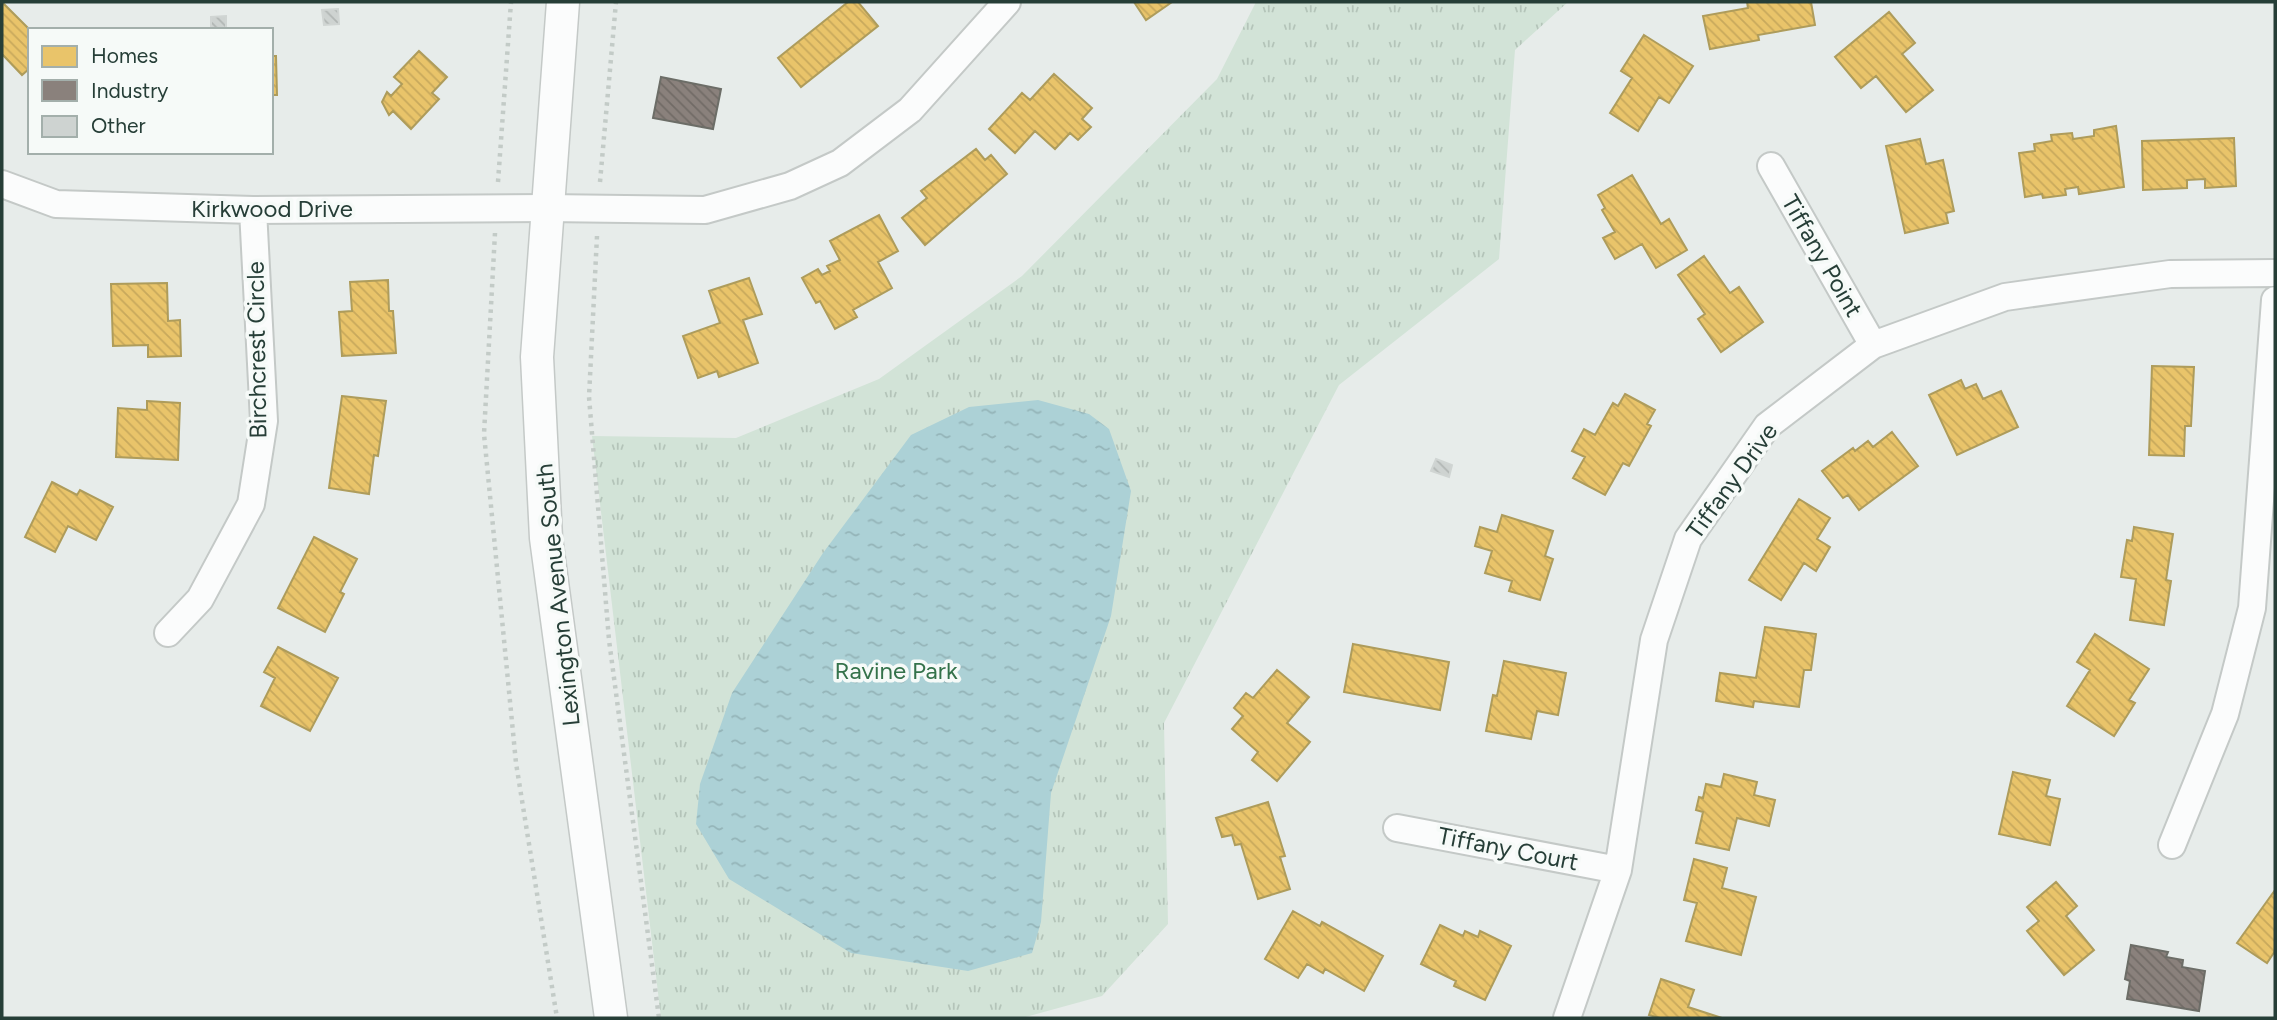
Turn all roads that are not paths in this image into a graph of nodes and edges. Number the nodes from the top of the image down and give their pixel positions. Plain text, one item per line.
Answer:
1 (563, 2) edge
2 (1007, 2) edge
3 (1771, 166) dead end
4 (2, 184) edge
5 (546, 208) junction
6 (253, 210) junction
7 (2275, 273) edge
8 (2275, 300) edge
9 (1872, 345) junction
10 (168, 633) dead end
11 (1397, 828) dead end
12 (2172, 845) dead end
13 (1618, 870) junction
14 (611, 1018) edge
15 (1567, 1018) edge

1 - 5 street, Lexington Avenue South
2 - 5 street, Kirkwood Drive
3 - 9 street, Tiffany Point
4 - 6 street, Kirkwood Drive
5 - 6 street, Kirkwood Drive
5 - 14 street, Lexington Avenue South
6 - 10 street, Birchcrest Circle
7 - 9 street, Tiffany Drive
8 - 12 street
9 - 13 street, Tiffany Drive
11 - 13 street, Tiffany Court
13 - 15 street, Tiffany Drive

